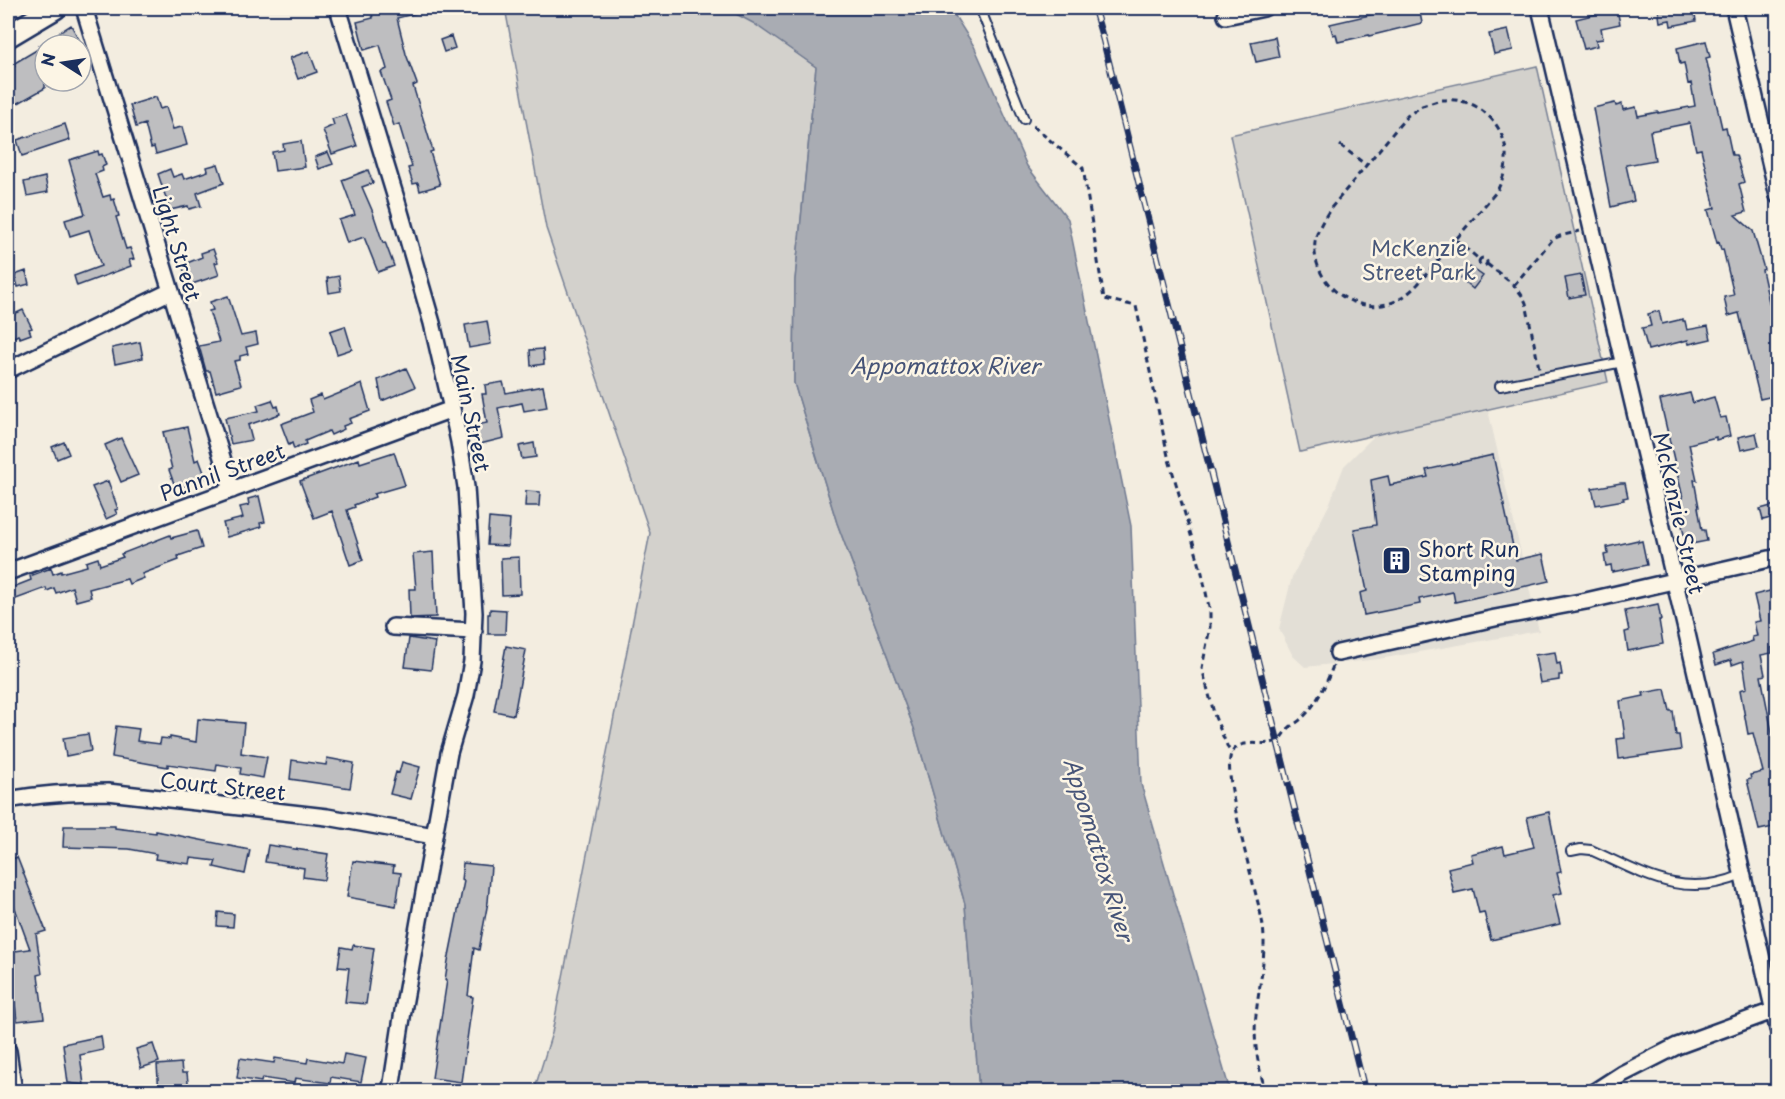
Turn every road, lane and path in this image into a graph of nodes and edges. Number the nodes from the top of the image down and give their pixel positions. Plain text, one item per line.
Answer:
1 (55, 8) edge
2 (84, 8) edge
3 (338, 8) edge
4 (980, 8) edge
5 (1264, 8) edge
6 (1540, 8) edge
7 (1734, 8) edge
8 (1226, 16) dead end
9 (8, 36) edge
10 (1024, 118) joint
11 (1340, 145) dead end
12 (1366, 165) junction
13 (1778, 196) edge
14 (1592, 228) junction
15 (1455, 240) junction
16 (1514, 285) junction
17 (171, 291) junction
18 (1623, 362) junction
19 (8, 370) edge
20 (1541, 378) junction
21 (1500, 386) dead end
22 (452, 409) junction
23 (232, 490) junction
24 (1778, 557) edge
25 (8, 572) edge
26 (1674, 580) junction
27 (393, 627) dead end
28 (474, 631) junction
29 (1338, 653) joint
30 (1232, 753) junction
31 (8, 800) edge
32 (434, 836) junction
33 (1571, 851) dead end
34 (1742, 875) junction
35 (1775, 1010) edge
36 (1778, 1029) edge
37 (8, 1051) edge
38 (14, 1092) edge
39 (389, 1092) edge
40 (1266, 1092) edge
41 (1594, 1092) edge

1 - 9 main road
2 - 17 street, Light Street
3 - 22 street, Main Street
4 - 10 lane
5 - 8 street
6 - 14 street, McKenzie Street
7 - 13 street
10 - 30 path
11 - 12 path
12 - 15 path
12 - 15 path
14 - 16 path
14 - 18 street, McKenzie Street
15 - 16 path
16 - 20 path
17 - 19 street
17 - 23 street, Light Street
18 - 20 lane
18 - 26 street, McKenzie Street
20 - 21 lane
22 - 23 street, Pannil Street
22 - 28 street, Main Street
23 - 25 street, Pannil Street
24 - 26 street
26 - 29 street
26 - 34 street, McKenzie Street
27 - 28 street
28 - 32 street, Main Street
29 - 30 path
30 - 40 path
31 - 32 street, Court Street
32 - 39 street, Main Street
33 - 34 lane
34 - 35 street, McKenzie Street
35 - 36 street, McKenzie Street
35 - 41 street
37 - 38 street

